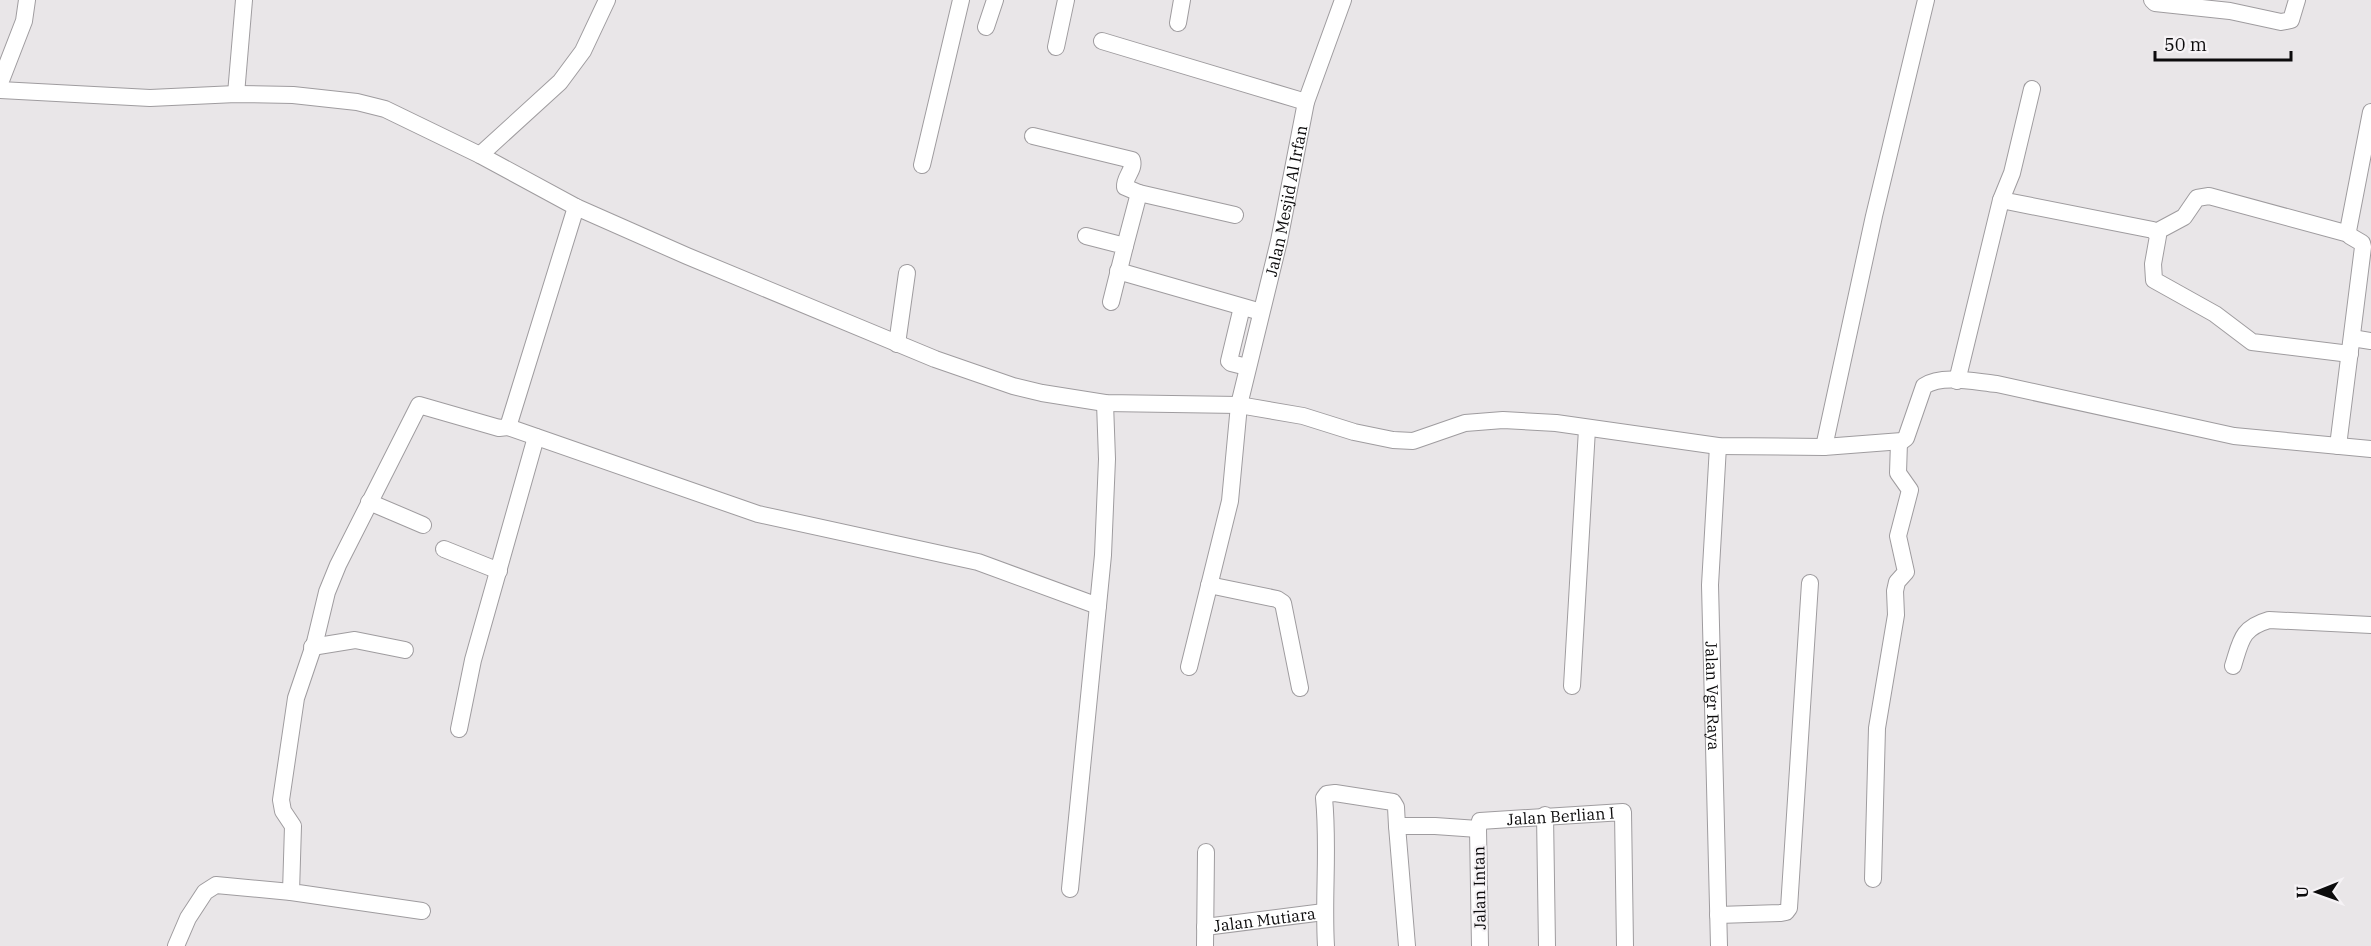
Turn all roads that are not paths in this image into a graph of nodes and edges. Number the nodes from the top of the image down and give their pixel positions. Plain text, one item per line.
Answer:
1 (27, 0) edge
2 (244, 0) edge
3 (607, 0) edge
4 (961, 0) edge
5 (995, 0) edge
6 (1066, 0) edge
7 (1182, 0) edge
8 (1342, 0) edge
9 (1926, 0) edge
10 (2152, 0) edge
11 (2297, 0) edge
12 (1178, 23) dead end
13 (986, 27) dead end
14 (1102, 41) dead end
15 (1056, 47) dead end
16 (0, 83) edge
17 (2032, 89) dead end
18 (0, 90) edge
19 (236, 94) junction
20 (1306, 102) junction
21 (2371, 112) edge
22 (1033, 136) dead end
23 (480, 155) junction
24 (922, 165) dead end
25 (1139, 193) junction
26 (2001, 200) junction
27 (576, 207) junction
28 (1235, 215) dead end
29 (2156, 232) junction
30 (1086, 236) dead end
31 (2361, 240) edge
32 (1125, 246) junction
33 (1118, 271) junction
34 (907, 273) dead end
35 (1111, 302) dead end
36 (1242, 307) junction
37 (1261, 312) junction
38 (2371, 341) edge
39 (897, 344) junction
40 (2351, 346) junction
41 (1247, 367) junction
42 (1957, 381) junction
43 (1105, 403) junction
44 (1239, 405) junction
45 (508, 427) junction
46 (1587, 429) junction
47 (536, 437) junction
48 (1899, 442) junction
49 (1718, 446) junction
50 (2338, 446) junction
51 (1824, 447) junction
52 (2371, 449) edge
53 (369, 502) junction
54 (423, 525) dead end
55 (444, 549) dead end
56 (499, 570) junction
57 (1810, 583) dead end
58 (1209, 585) junction
59 (1098, 606) junction
60 (2371, 625) edge
61 (312, 647) junction
62 (405, 650) dead end
63 (2233, 666) dead end
64 (1189, 667) dead end
65 (1572, 686) dead end
66 (1300, 688) dead end
67 (459, 729) dead end
68 (1545, 815) junction
69 (1397, 826) junction
70 (1478, 829) junction
71 (1206, 852) dead end
72 (1873, 879) dead end
73 (1070, 889) dead end
74 (291, 892) junction
75 (423, 911) dead end
76 (1324, 912) junction
77 (1718, 915) junction
78 (1205, 927) junction
79 (176, 946) edge
80 (1205, 946) edge
81 (1326, 946) edge
82 (1407, 946) edge
83 (1480, 946) edge
84 (1547, 946) edge
85 (1625, 946) edge
86 (1719, 946) edge

1 - 16 street
2 - 19 street
3 - 23 street
4 - 24 street
5 - 13 street
6 - 15 street
7 - 12 street
8 - 20 street, Jalan Mesjid Al Irfan
9 - 51 street
10 - 11 street
14 - 20 street
17 - 26 street
18 - 19 street
19 - 23 street
20 - 37 street, Jalan Mesjid Al Irfan
21 - 31 street
22 - 25 street
23 - 27 street
25 - 28 street
25 - 32 street
26 - 29 street
26 - 42 street
27 - 39 street
27 - 45 street
29 - 31 street
29 - 40 street
30 - 32 street
31 - 40 street
32 - 33 street
33 - 35 street
33 - 36 street
34 - 39 street
36 - 37 street
36 - 41 street
37 - 41 street, Jalan Mesjid Al Irfan
38 - 40 street
39 - 43 street
40 - 50 street
41 - 44 street, Jalan Mesjid Al Irfan
42 - 48 street
42 - 50 street
43 - 44 street
43 - 59 street
44 - 46 street
44 - 58 street, Jalan Mesjid Al Irfan
45 - 47 street
45 - 53 street
46 - 49 street
46 - 65 street
47 - 56 street
47 - 59 street
48 - 51 street
48 - 72 street
49 - 51 street
49 - 77 street, Jalan Vgr Raya
50 - 52 street
53 - 54 street
53 - 61 street
55 - 56 street
56 - 67 street
57 - 77 street
58 - 64 street, Jalan Mesjid Al Irfan
58 - 66 street
59 - 73 street
60 - 63 street
61 - 62 street
61 - 74 street
68 - 70 street, Jalan Berlian I
68 - 84 street
68 - 85 street, Jalan Berlian I
69 - 70 street
69 - 76 street
69 - 82 street
70 - 83 street, Jalan Intan
71 - 78 street
74 - 75 street
74 - 79 street
76 - 78 street, Jalan Mutiara
76 - 81 street
77 - 86 street, Jalan Vgr Raya
78 - 80 street

